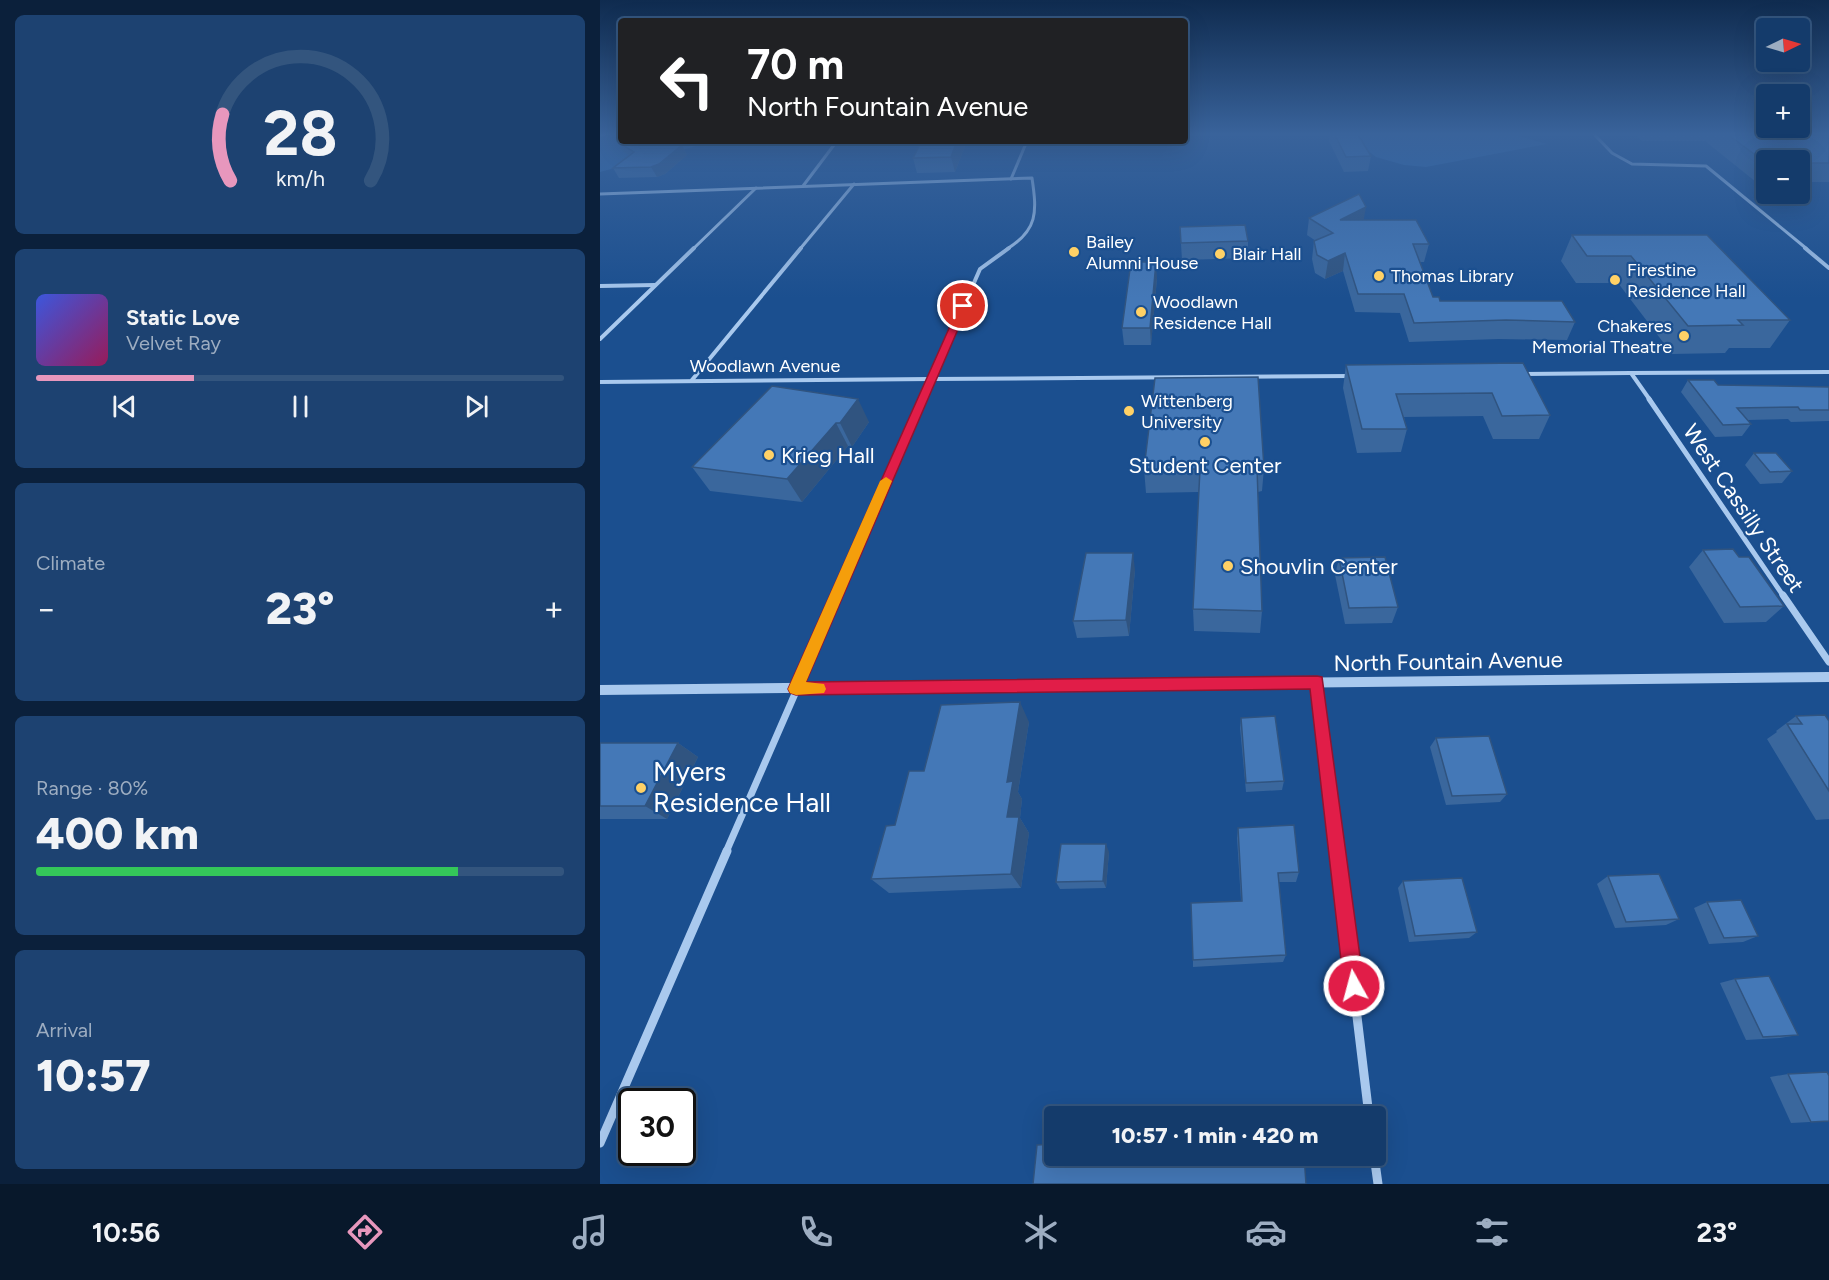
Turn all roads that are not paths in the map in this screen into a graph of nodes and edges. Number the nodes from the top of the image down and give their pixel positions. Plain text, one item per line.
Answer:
1 (749, 188) edge
2 (756, 188) edge
3 (850, 188) edge
4 (1033, 188) edge
5 (1733, 188) edge
6 (600, 194) edge
7 (1829, 268) edge
8 (655, 285) junction
9 (600, 286) edge
10 (600, 339) edge
11 (1829, 372) edge
12 (1631, 373) junction
13 (1510, 374) edge
14 (1357, 375) edge
15 (931, 379) junction
16 (692, 380) junction
17 (600, 381) edge
18 (1829, 662) edge
19 (1829, 677) edge
20 (1317, 682) junction
21 (796, 689) junction
22 (600, 690) edge
23 (1369, 1106) edge
24 (600, 1143) edge
25 (1376, 1166) edge
26 (1378, 1184) edge

1 - 6 street
2 - 8 street
3 - 16 street
4 - 15 street
5 - 7 street
8 - 9 street
8 - 10 street
11 - 12 street
12 - 13 street
12 - 18 street, West Cassilly Street
14 - 15 street
15 - 16 street, Woodlawn Avenue
15 - 21 street
16 - 17 street, Woodlawn Avenue
19 - 20 street, North Fountain Avenue
20 - 21 street, North Fountain Avenue
20 - 23 street
21 - 22 street, North Fountain Avenue
21 - 24 street
25 - 26 street

